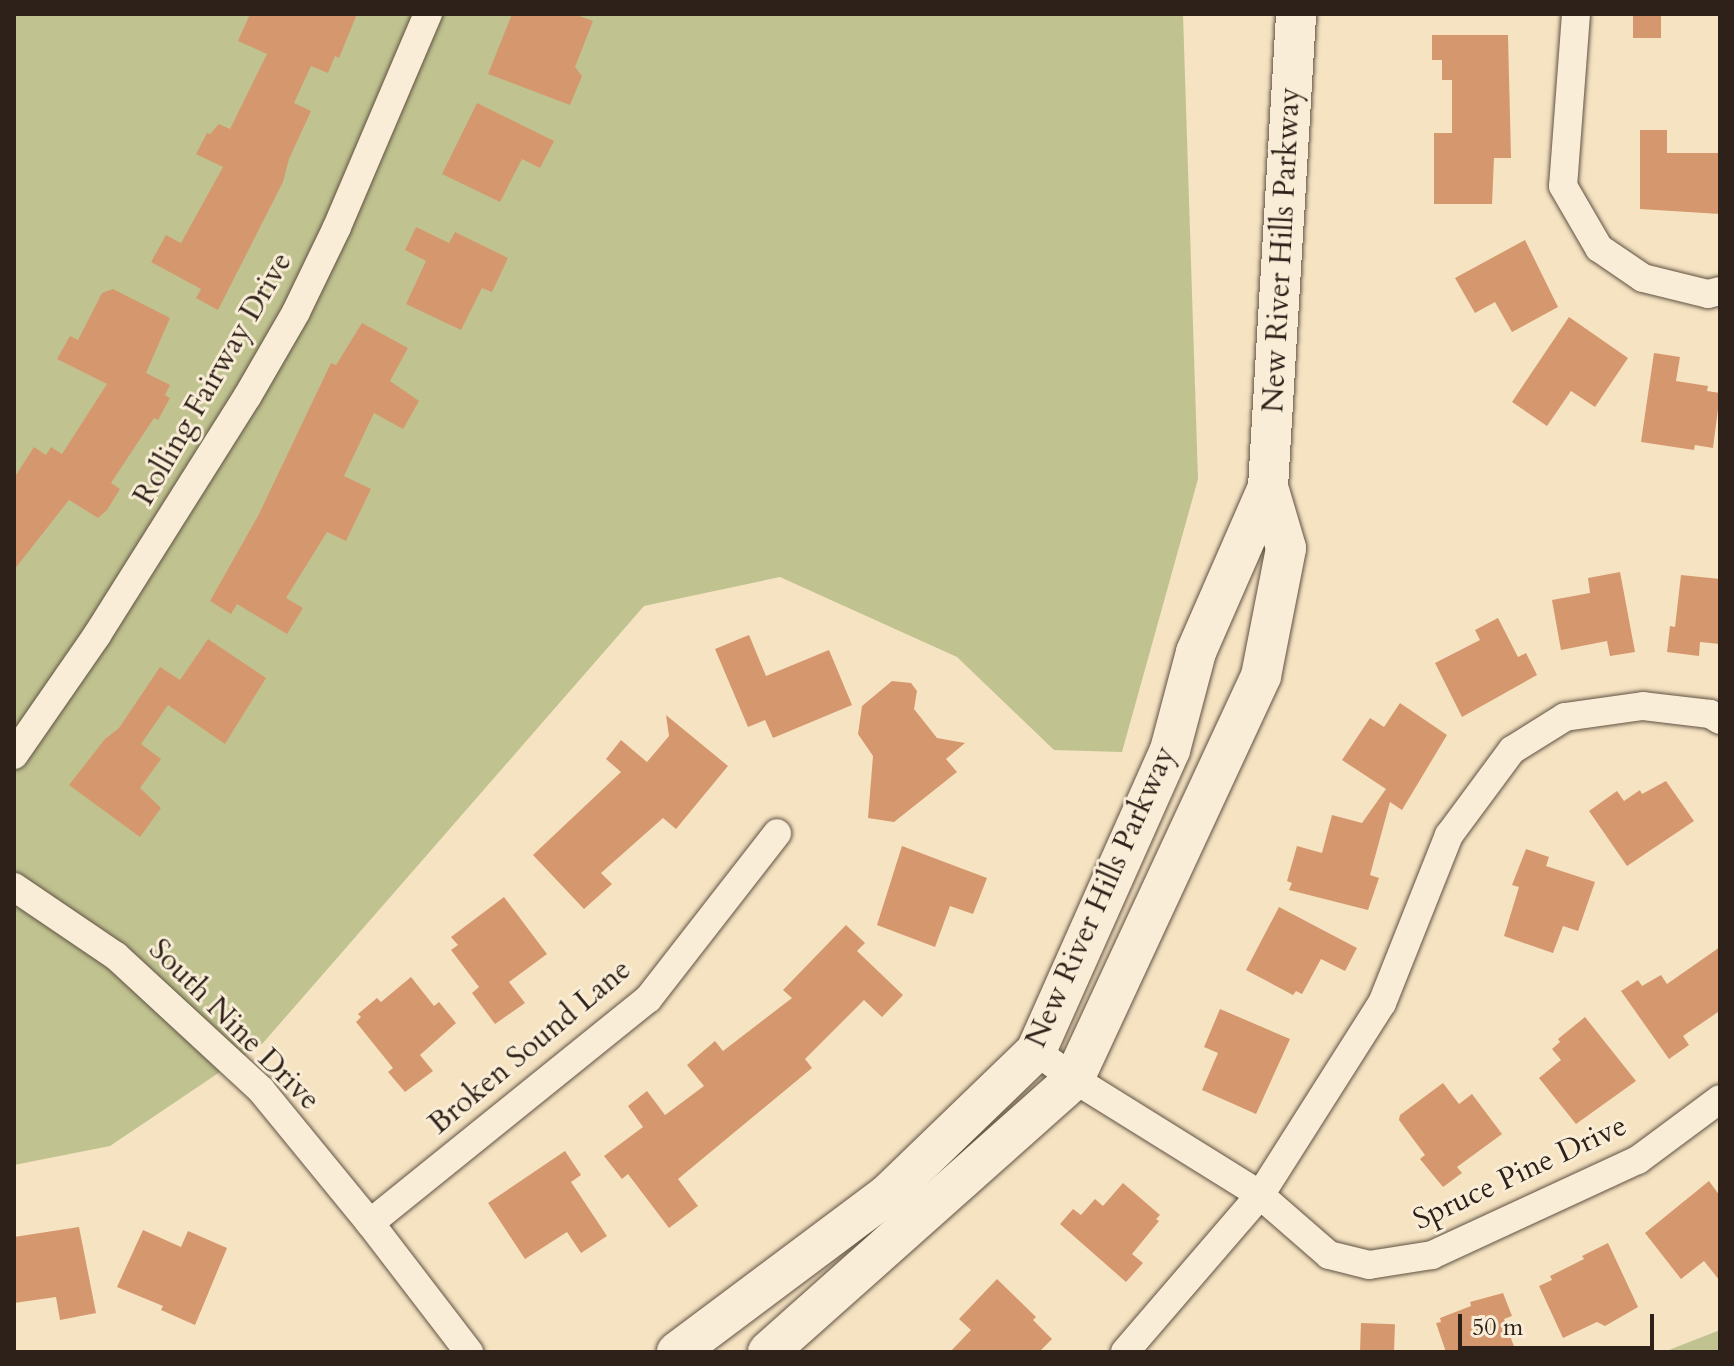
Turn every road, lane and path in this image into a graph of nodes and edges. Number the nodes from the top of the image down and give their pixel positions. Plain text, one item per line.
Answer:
1 (428, 14) edge
2 (1296, 14) edge
3 (1576, 14) edge
4 (1720, 291) edge
5 (1268, 487) junction
6 (1720, 720) edge
7 (14, 755) edge
8 (777, 833) dead end
9 (14, 887) edge
10 (1036, 1051) junction
11 (1074, 1079) junction
12 (1720, 1099) edge
13 (1260, 1195) junction
14 (370, 1223) junction
15 (469, 1352) edge
16 (677, 1352) edge
17 (768, 1352) edge
18 (1125, 1352) edge

1 - 7 street, Rolling Fairway Drive
2 - 5 street, New River Hills Parkway
3 - 4 street
5 - 10 street, New River Hills Parkway
5 - 11 street, New River Hills Parkway
6 - 13 street
8 - 14 street, Broken Sound Lane
9 - 14 street, South Nine Drive
10 - 11 street, Spruce Pine Drive
10 - 16 street, New River Hills Parkway
11 - 13 street, Spruce Pine Drive
11 - 17 street, New River Hills Parkway
12 - 13 street, Spruce Pine Drive
13 - 18 street
14 - 15 street, South Nine Drive

